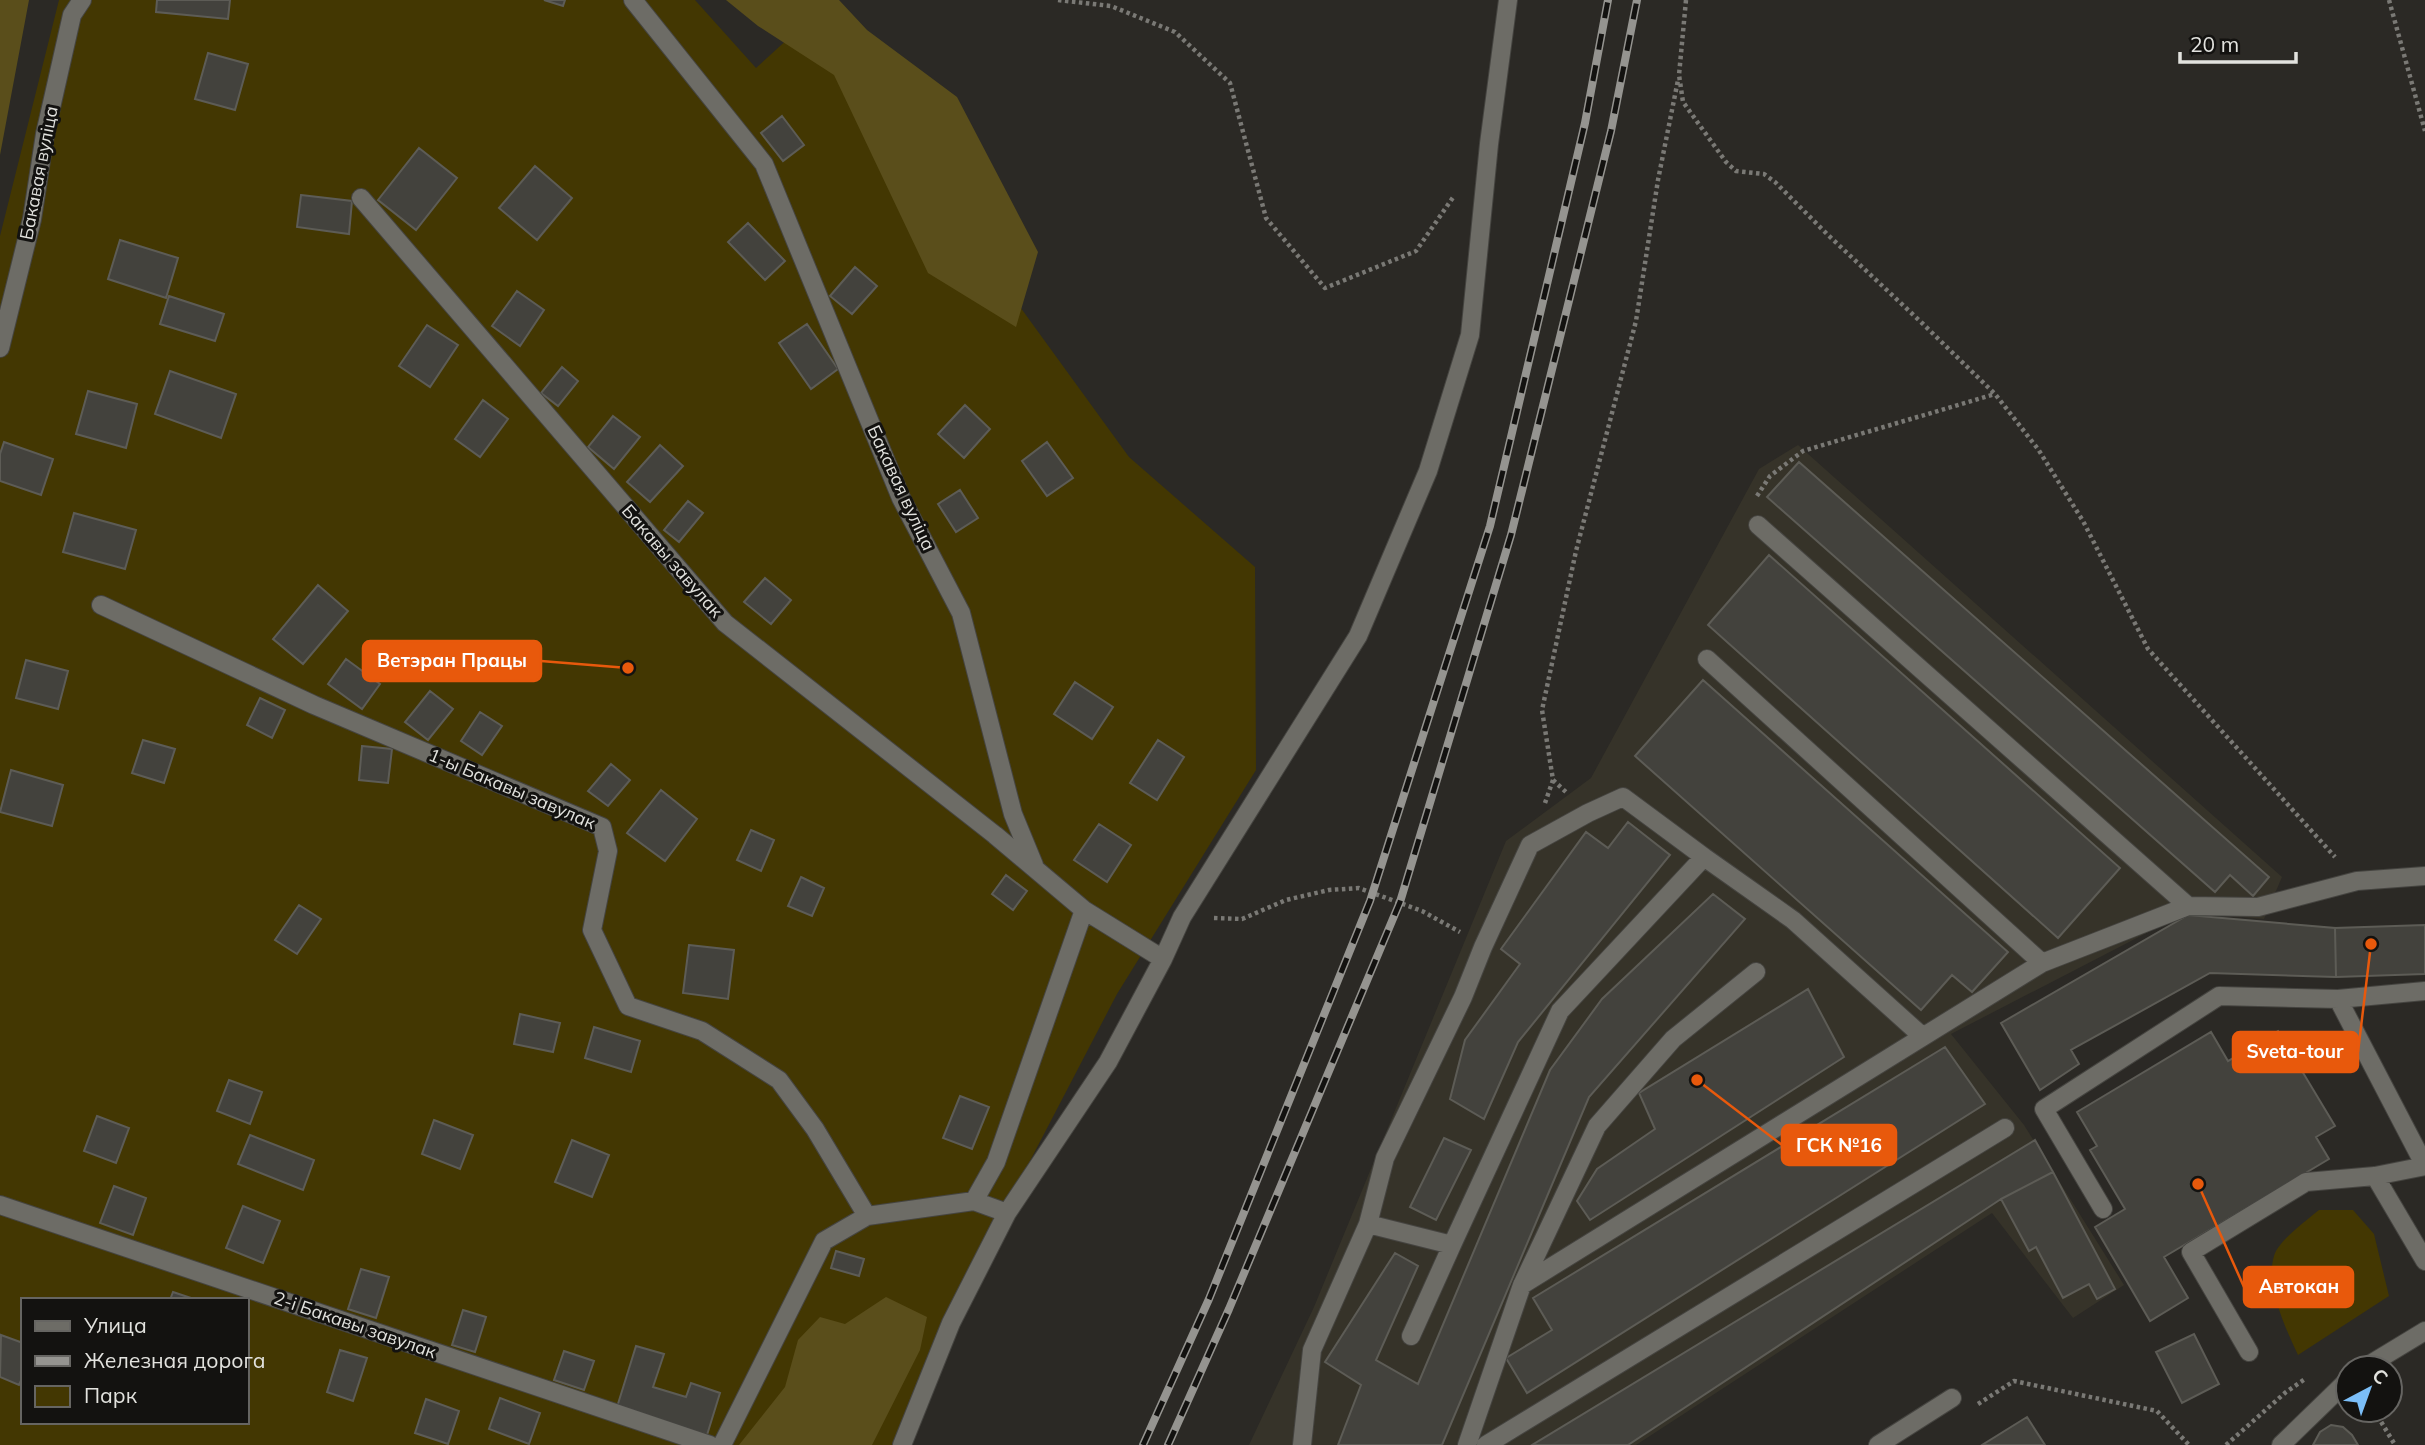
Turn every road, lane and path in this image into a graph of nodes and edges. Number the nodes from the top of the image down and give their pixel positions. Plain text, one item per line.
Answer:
1 (82, 0) edge
2 (633, 0) edge
3 (1058, 0) edge
4 (1508, 0) edge
5 (1686, 0) edge
6 (2389, 0) edge
7 (1679, 75) junction
8 (2425, 131) edge
9 (1460, 187) dead end
10 (361, 198) dead end
11 (0, 348) edge
12 (1995, 394) junction
13 (1758, 525) joint
14 (101, 606) dead end
15 (1707, 659) dead end
16 (1530, 845) junction
17 (1704, 857) junction
18 (1035, 868) junction
19 (2425, 876) edge
20 (2357, 881) junction
21 (2188, 906) junction
22 (1084, 910) junction
23 (1182, 917) junction
24 (1483, 947) junction
25 (1163, 958) junction
26 (2042, 963) junction
27 (1756, 972) dead end
28 (2425, 991) edge
29 (2338, 999) junction
30 (1922, 1037) junction
31 (2005, 1128) dead end
32 (2425, 1166) edge
33 (2375, 1176) junction
34 (975, 1201) junction
35 (0, 1205) edge
36 (2103, 1209) dead end
37 (1007, 1213) junction
38 (867, 1216) junction
39 (1368, 1224) junction
40 (1452, 1245) junction
41 (2425, 1261) edge
42 (1522, 1285) junction
43 (2425, 1331) edge
44 (1411, 1336) dead end
45 (2249, 1352) dead end
46 (2387, 1354) edge
47 (2334, 1394) edge
48 (1952, 1398) dead end
49 (1970, 1409) dead end
50 (2382, 1424) edge
51 (710, 1445) edge
52 (722, 1445) edge
53 (902, 1445) edge
54 (1302, 1445) edge
55 (1467, 1445) edge
56 (1486, 1445) edge
57 (1878, 1445) edge
58 (2189, 1445) edge
59 (2281, 1445) edge
60 (2395, 1445) edge

1 - 11 street, Бакавая вуліца
2 - 18 street, Бакавая вуліца
3 - 9 path
4 - 23 street
5 - 7 path
6 - 8 path
7 - 12 path
7 - 16 path
10 - 18 street, Бакавы завулак
12 - 13 path
12 - 20 path
13 - 21 street
14 - 38 street, 1-ы Бакавы завулак
15 - 26 street
16 - 17 street
16 - 24 street
17 - 30 street
17 - 40 street
18 - 22 street, Бакавая вуліца
19 - 20 street
20 - 21 street
21 - 26 street
22 - 25 street, Бакавая вуліца
22 - 34 street
23 - 24 path
23 - 25 street
24 - 39 street
25 - 37 street
26 - 30 street
27 - 42 street
28 - 29 street
29 - 32 street
29 - 36 street
30 - 42 street
31 - 56 street
32 - 33 street
33 - 41 street
33 - 45 street
34 - 37 street
34 - 38 street
35 - 51 street, 2-і Бакавы завулак
37 - 53 street
38 - 52 street
39 - 40 street
39 - 54 street
40 - 44 street
42 - 55 street
43 - 46 street
47 - 59 street
48 - 57 street
49 - 58 path
50 - 60 path

